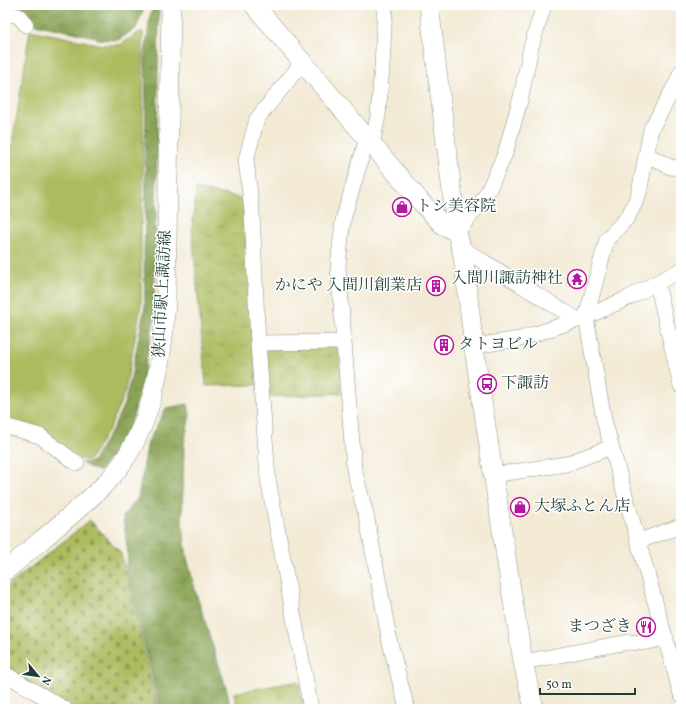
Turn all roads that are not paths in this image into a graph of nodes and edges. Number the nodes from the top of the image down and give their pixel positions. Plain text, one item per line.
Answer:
1 (171, 5) edge
2 (254, 5) edge
3 (385, 5) edge
4 (430, 5) edge
5 (544, 5) edge
6 (5, 13) edge
7 (26, 25) dead end
8 (302, 63) junction
9 (681, 72) edge
10 (369, 141) junction
11 (646, 154) junction
12 (681, 168) edge
13 (459, 239) junction
14 (681, 270) edge
15 (657, 283) junction
16 (582, 319) junction
17 (344, 342) junction
18 (258, 343) junction
19 (474, 346) junction
20 (681, 386) edge
21 (5, 426) edge
22 (611, 447) junction
23 (77, 463) dead end
24 (493, 475) junction
25 (681, 526) edge
26 (639, 540) junction
27 (5, 571) edge
28 (666, 638) junction
29 (523, 662) junction
30 (5, 674) edge
31 (681, 694) edge
32 (65, 709) edge
33 (311, 709) edge
34 (406, 709) edge
35 (534, 709) edge

1 - 27 street, 狭山市駅上諏訪線
2 - 8 street
3 - 10 street
4 - 13 street
5 - 13 street
6 - 7 street
8 - 10 street
8 - 18 street
9 - 11 street
10 - 13 street
10 - 17 street
11 - 12 street
11 - 16 street
13 - 16 street
13 - 19 street
14 - 15 street
15 - 16 street
15 - 20 street
16 - 19 street
16 - 22 street
17 - 18 street
17 - 34 street
18 - 33 street
19 - 24 street
21 - 23 street
22 - 24 street
22 - 26 street
24 - 29 street
25 - 26 street
26 - 28 street
28 - 29 street
28 - 31 street
29 - 35 street
30 - 32 street

